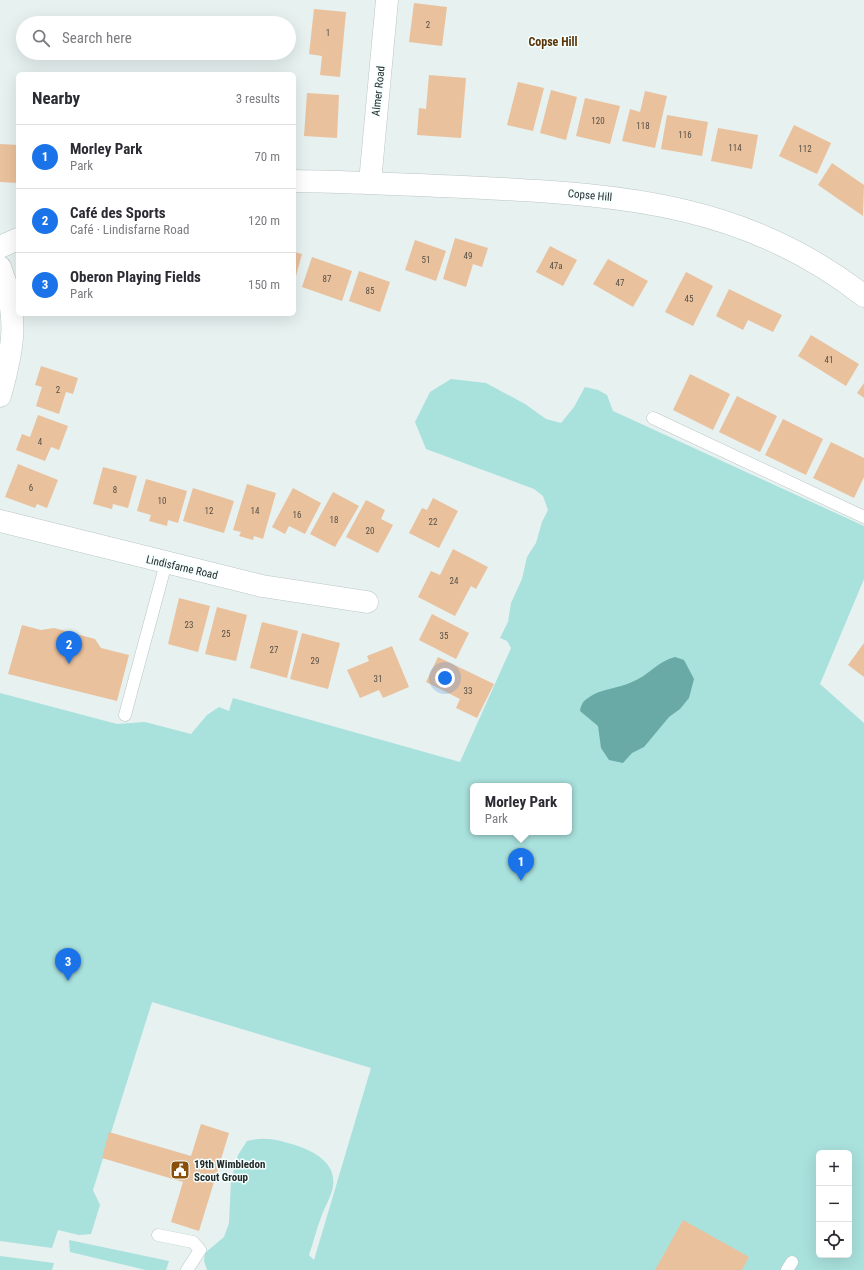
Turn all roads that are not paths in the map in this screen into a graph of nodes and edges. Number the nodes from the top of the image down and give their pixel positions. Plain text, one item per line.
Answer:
1 (387, 0) edge
2 (296, 181) edge
3 (370, 182) junction
4 (16, 240) edge
5 (0, 247) edge
6 (0, 267) edge
7 (864, 296) edge
8 (0, 396) edge
9 (653, 418) dead end
10 (864, 517) edge
11 (0, 521) edge
12 (166, 563) junction
13 (367, 602) dead end
14 (125, 715) dead end
15 (158, 1235) dead end
16 (188, 1270) edge

1 - 3 street, Almer Road
2 - 3 street, Copse Hill
3 - 7 street, Copse Hill
4 - 5 street
6 - 8 street
9 - 10 lane
11 - 12 street, Lindisfarne Road
12 - 13 street, Lindisfarne Road
12 - 14 lane
15 - 16 lane

